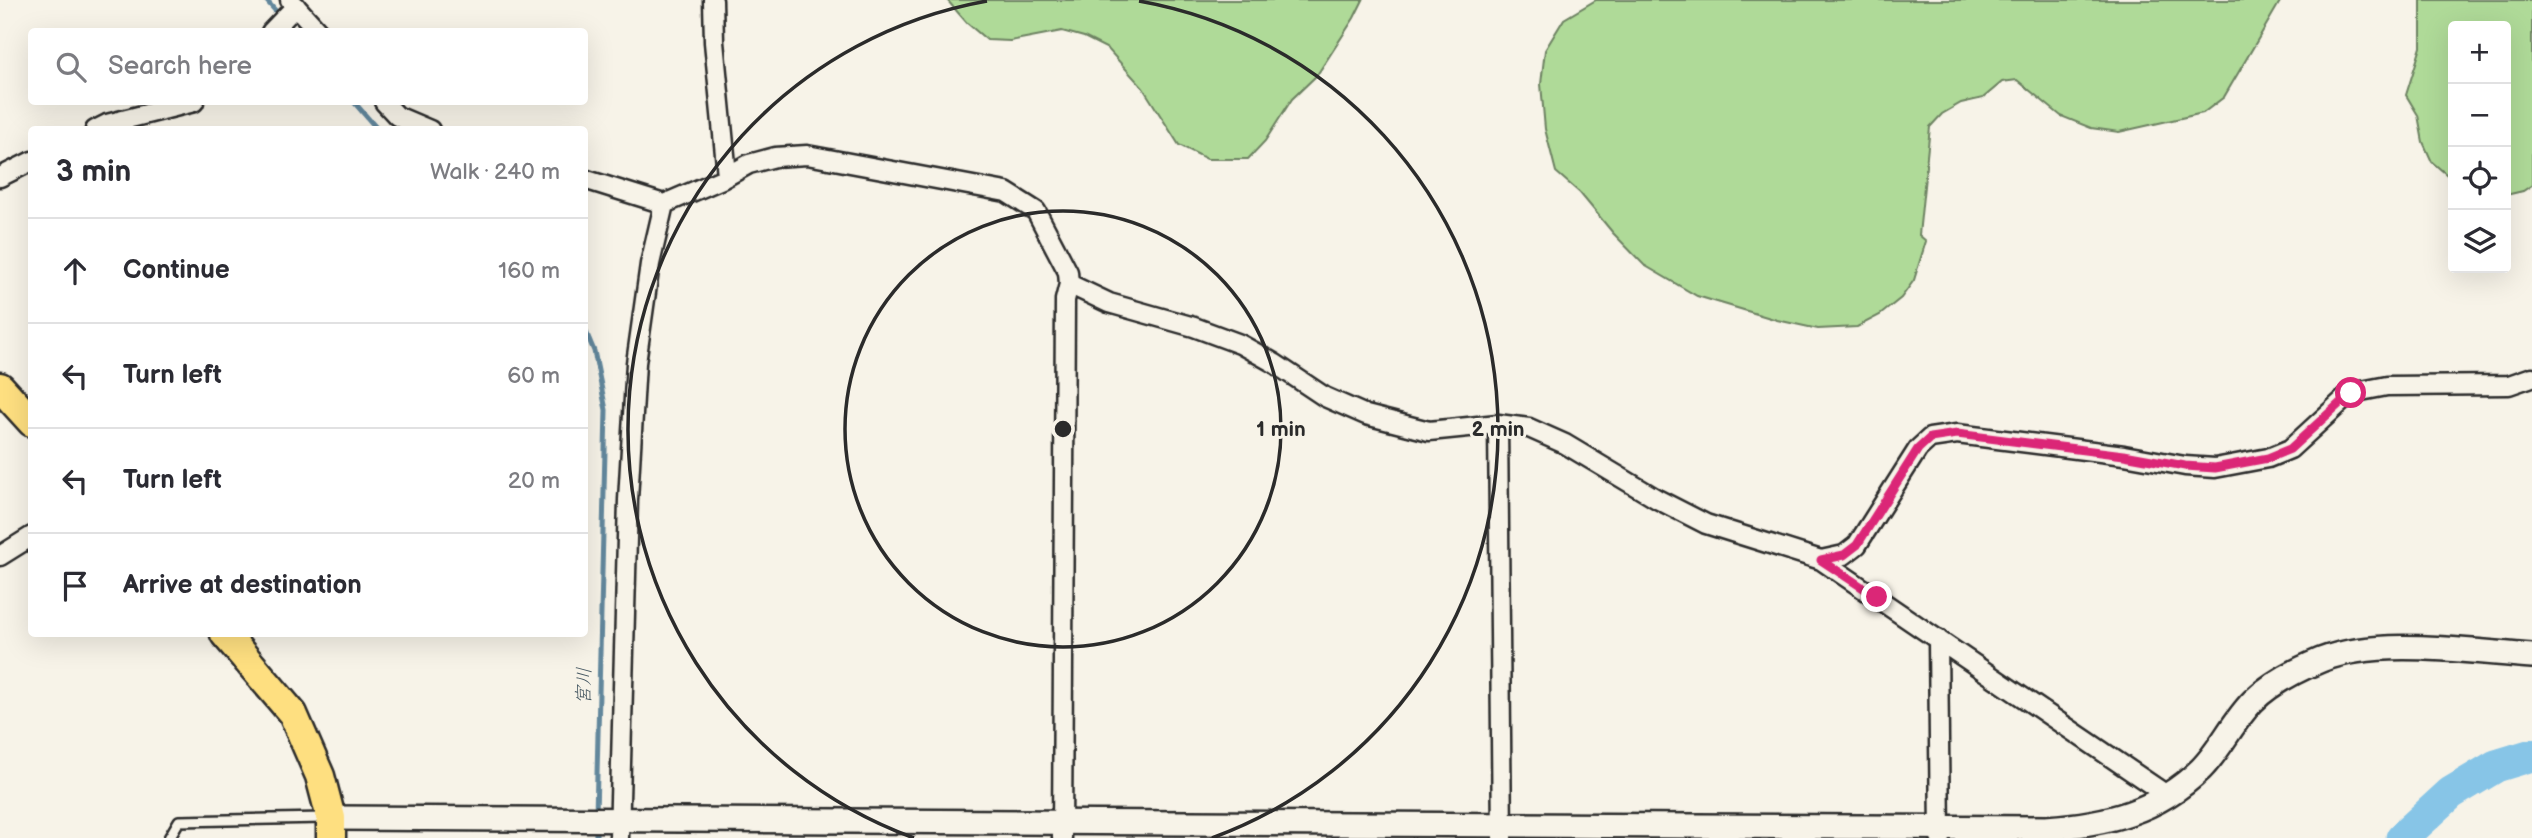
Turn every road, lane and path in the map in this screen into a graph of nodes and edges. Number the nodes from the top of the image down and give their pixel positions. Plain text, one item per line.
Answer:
1 (713, 0) edge
2 (293, 3) edge
3 (274, 28) edge
4 (315, 28) edge
5 (182, 105) edge
6 (387, 105) edge
7 (103, 126) edge
8 (421, 126) edge
9 (28, 164) edge
10 (727, 175) junction
11 (0, 177) edge
12 (588, 180) edge
13 (664, 204) junction
14 (1069, 284) junction
15 (2532, 377) edge
16 (0, 387) edge
17 (28, 418) edge
18 (1498, 424) junction
19 (28, 538) edge
20 (0, 556) edge
21 (1821, 560) junction
22 (228, 637) edge
23 (1938, 639) junction
24 (2532, 656) edge
25 (2168, 796) junction
26 (616, 826) edge
27 (331, 828) edge
28 (1062, 830) edge
29 (1502, 832) edge
30 (1940, 833) edge
31 (169, 838) edge

1 - 10 street
2 - 3 street
2 - 4 street
5 - 7 street
6 - 8 street
9 - 11 street
10 - 13 street
10 - 14 street
12 - 13 street
13 - 26 street
14 - 18 street
14 - 28 street
15 - 21 street
16 - 17 main road
18 - 21 street
18 - 29 street
19 - 20 street
21 - 23 street
22 - 27 main road
23 - 25 street
23 - 30 street
24 - 25 street
25 - 30 street
26 - 27 street
26 - 28 street
27 - 31 lane
28 - 29 street
29 - 30 street

